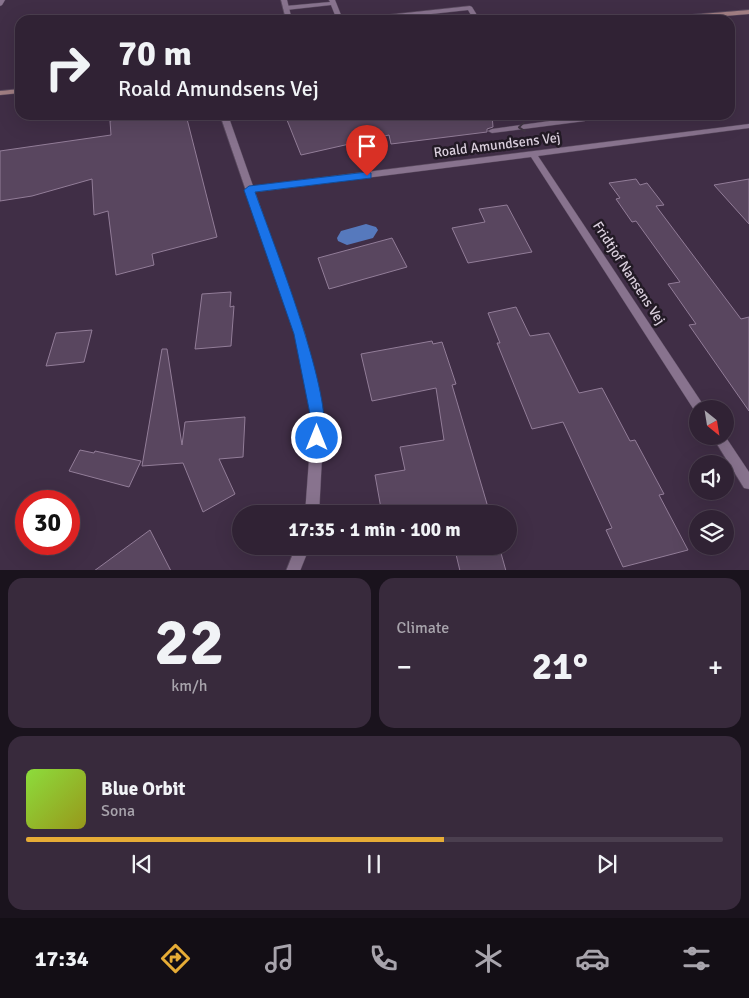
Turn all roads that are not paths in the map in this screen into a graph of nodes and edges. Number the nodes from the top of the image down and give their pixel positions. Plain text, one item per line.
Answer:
1 (2, 0) edge
2 (284, 0) edge
3 (333, 2) edge
4 (0, 4) edge
5 (286, 8) junction
6 (749, 12) edge
7 (288, 15) edge
8 (338, 15) edge
9 (405, 15) edge
10 (475, 15) edge
11 (713, 15) edge
12 (15, 92) edge
13 (0, 93) edge
14 (226, 120) edge
15 (574, 120) edge
16 (749, 126) edge
17 (492, 131) dead end
18 (533, 154) junction
19 (249, 190) junction
20 (694, 400) edge
21 (724, 445) edge
22 (749, 483) edge
23 (313, 505) edge
24 (300, 555) edge
25 (294, 570) edge

1 - 4 street
2 - 5 street
3 - 5 street
3 - 8 street
5 - 7 street
6 - 11 street
9 - 10 street
12 - 13 street
14 - 19 street
15 -> 17 street
16 - 18 street, Roald Amundsens Vej
18 - 19 street, Roald Amundsens Vej
18 - 20 street, Fridtjof Nansens Vej
19 - 23 street
21 - 22 street
24 - 25 street

